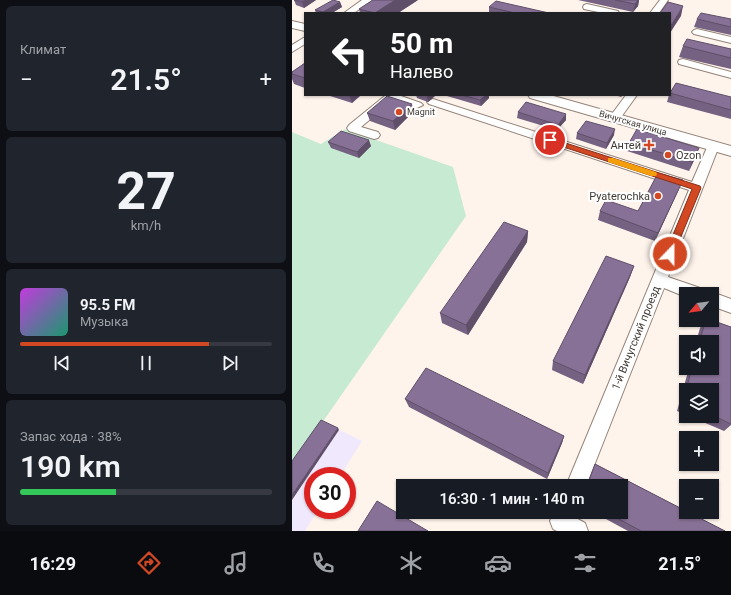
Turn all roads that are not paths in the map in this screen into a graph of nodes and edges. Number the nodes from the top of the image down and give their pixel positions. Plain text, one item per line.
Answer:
1 (368, 0) edge
2 (664, 0) edge
3 (587, 7) dead end
4 (350, 12) edge
5 (610, 12) edge
6 (655, 12) edge
7 (292, 24) edge
8 (304, 28) edge
9 (697, 32) dead end
10 (731, 40) edge
11 (304, 41) edge
12 (292, 49) edge
13 (683, 62) dead end
14 (731, 75) edge
15 (391, 96) edge
16 (538, 96) edge
17 (631, 96) edge
18 (433, 102) dead end
19 (417, 105) dead end
20 (615, 118) junction
21 (374, 135) dead end
22 (713, 146) junction
23 (731, 151) edge
24 (697, 188) junction
25 (659, 280) junction
26 (679, 287) edge
27 (719, 302) edge
28 (731, 306) edge
29 (579, 479) edge
30 (562, 519) edge
31 (577, 531) edge

1 - 4 street
2 - 6 street
3 - 5 street
7 - 8 main road
9 - 10 street
11 - 12 street
13 - 14 street
15 - 19 street
15 - 21 street
16 - 20 main road, Вичугская улица
17 - 20 street
18 - 24 street
20 - 22 main road, Вичугская улица
22 - 23 main road, Вичугская улица
22 - 24 street, 1-й Вичугский проезд
24 - 25 street, 1-й Вичугский проезд
25 - 26 street
25 - 29 street, 1-й Вичугский проезд
27 - 28 street
30 - 31 street

